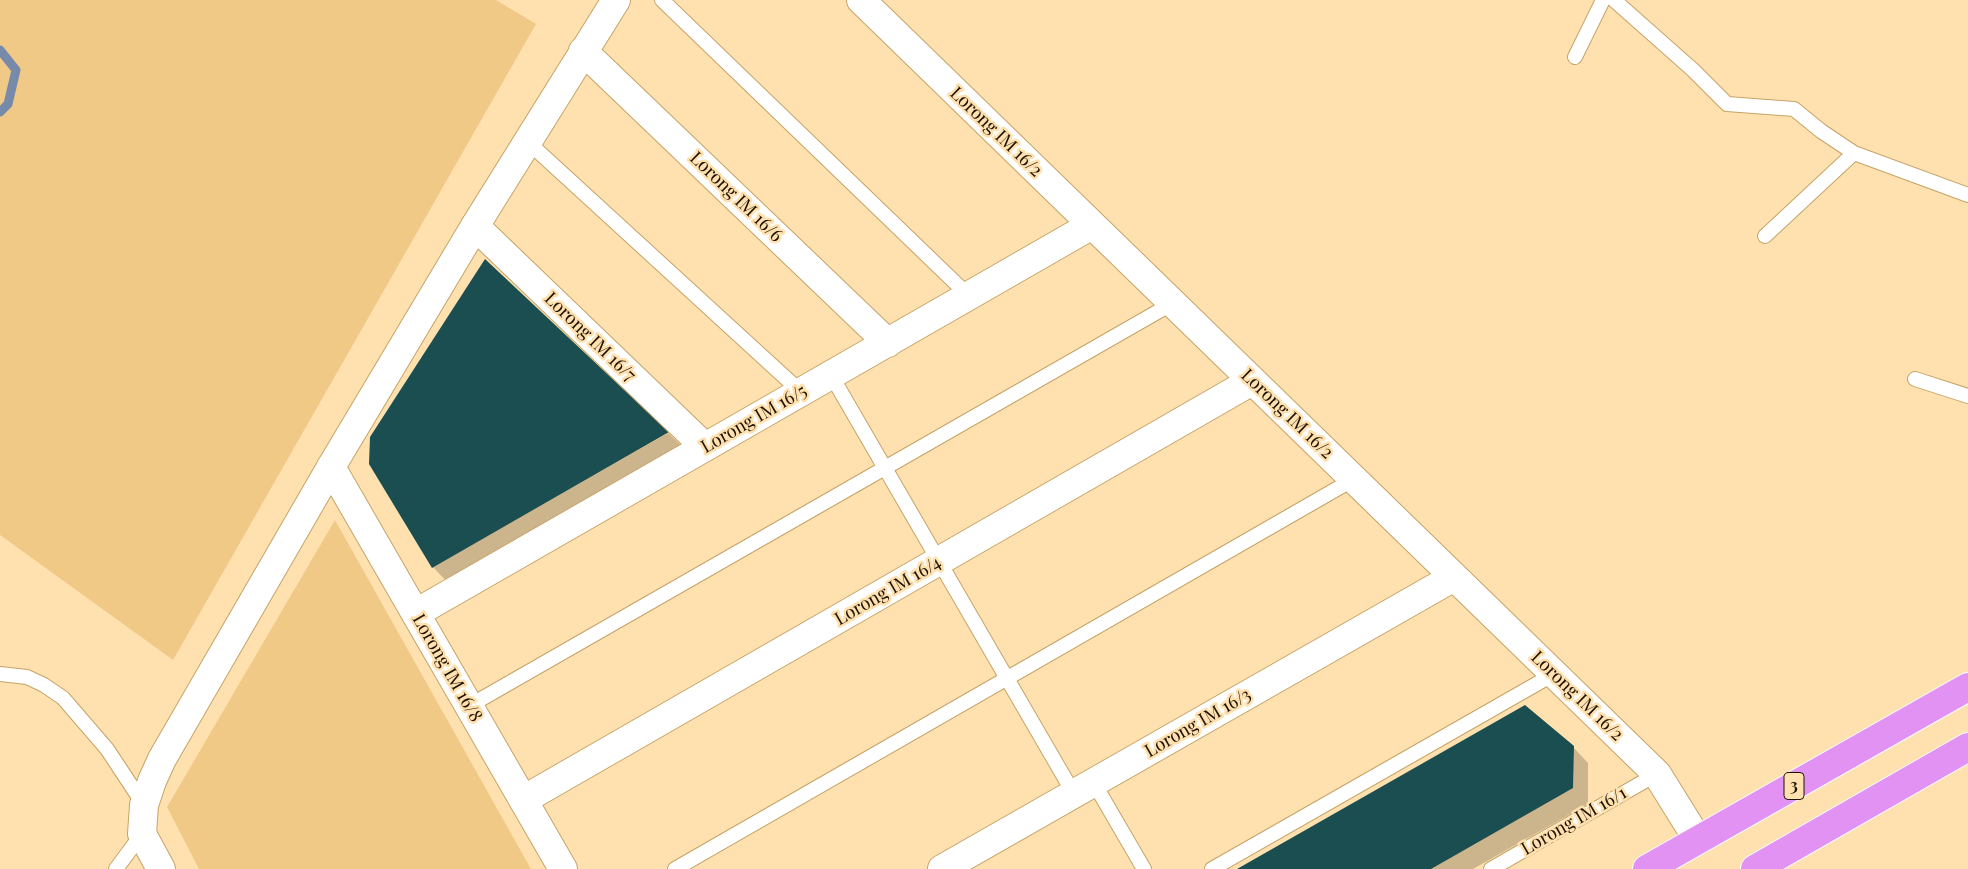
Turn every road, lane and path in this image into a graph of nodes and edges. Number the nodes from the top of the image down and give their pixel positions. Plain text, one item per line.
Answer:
1 (616, 0) edge
2 (662, 0) edge
3 (861, 0) edge
4 (1603, 0) edge
5 (1614, 0) edge
6 (583, 51) junction
7 (1575, 58) dead end
8 (529, 143) junction
9 (1854, 153) junction
10 (1968, 196) edge
11 (1092, 225) junction
12 (475, 226) junction
13 (1765, 236) dead end
14 (969, 296) junction
15 (1173, 303) junction
16 (888, 342) junction
17 (831, 375) junction
18 (1915, 379) dead end
19 (1252, 381) junction
20 (801, 392) junction
21 (1968, 396) edge
22 (705, 447) junction
23 (331, 467) junction
24 (884, 468) junction
25 (1354, 479) junction
26 (939, 562) junction
27 (1454, 576) junction
28 (416, 613) junction
29 (0, 674) edge
30 (1554, 674) junction
31 (1007, 678) junction
32 (1968, 686) edge
33 (469, 706) junction
34 (1968, 747) edge
35 (1657, 774) junction
36 (1084, 788) junction
37 (523, 800) junction
38 (144, 805) junction
39 (142, 834) junction
40 (1698, 840) junction
41 (116, 869) edge
42 (161, 869) edge
43 (564, 869) edge
44 (675, 869) edge
45 (942, 869) edge
46 (1144, 869) edge
47 (1212, 869) edge
48 (1491, 869) edge
49 (1647, 869) edge
50 (1755, 869) edge

1 - 6 street
2 - 14 lane
3 - 11 street, Lorong IM 16/2
4 - 7 lane
5 - 9 lane
6 - 8 street
6 - 16 street, Lorong IM 16/6
8 - 12 street
8 - 20 lane
9 - 10 lane
9 - 13 lane
11 - 14 street, Lorong IM 16/5
11 - 15 street, Lorong IM 16/2
12 - 22 street, Lorong IM 16/7
12 - 23 street
14 - 16 street, Lorong IM 16/5
15 - 19 street, Lorong IM 16/2
15 - 24 lane
16 - 17 street, Lorong IM 16/5
17 - 20 street, Lorong IM 16/5
17 - 24 lane
18 - 21 lane
19 - 25 street, Lorong IM 16/2
19 - 26 street, Lorong IM 16/4
20 - 22 street, Lorong IM 16/5
22 - 28 street, Lorong IM 16/5
23 - 28 street, Lorong IM 16/8
23 - 38 street
24 - 26 lane
24 - 33 lane
25 - 27 street, Lorong IM 16/2
25 - 31 lane
26 - 31 lane
26 - 37 street, Lorong IM 16/4
27 - 30 street, Lorong IM 16/2
27 - 36 street, Lorong IM 16/3
28 - 33 street, Lorong IM 16/8
29 - 38 lane
30 - 35 street, Lorong IM 16/2
30 - 47 lane
31 - 36 lane
31 - 44 lane
32 - 40 highway, 3
33 - 37 street, Lorong IM 16/8
34 - 50 highway
35 - 40 street, Lorong IM 16/2
35 - 48 lane, Lorong IM 16/1
36 - 45 street, Lorong IM 16/3
36 - 46 lane
37 - 43 street, Lorong IM 16/8
38 - 39 street
39 - 41 lane
39 - 42 street
40 - 49 highway, 3

